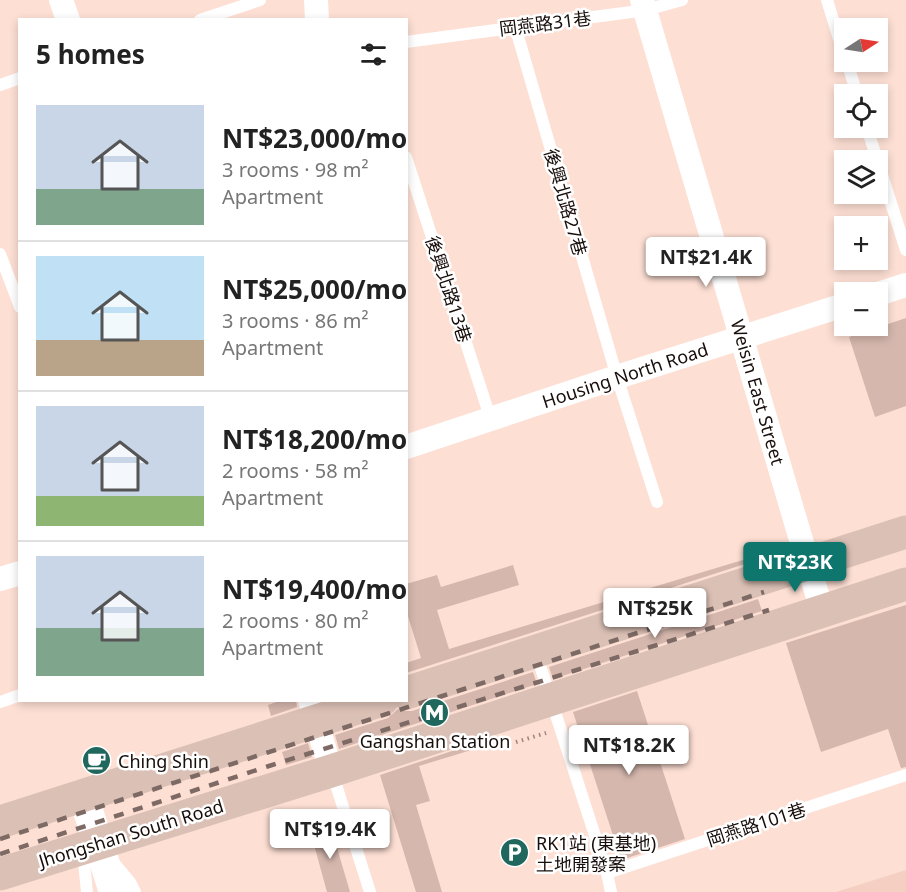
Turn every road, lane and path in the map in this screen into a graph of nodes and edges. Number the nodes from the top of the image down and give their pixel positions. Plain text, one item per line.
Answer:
1 (61, 0) edge
2 (260, 0) edge
3 (316, 0) edge
4 (682, 0) edge
5 (827, 0) edge
6 (644, 5) edge
7 (67, 18) edge
8 (206, 18) edge
9 (317, 18) edge
10 (834, 23) edge
11 (515, 26) junction
12 (408, 42) edge
13 (18, 79) edge
14 (0, 84) edge
15 (870, 138) edge
16 (408, 163) edge
17 (906, 250) edge
18 (0, 254) edge
19 (906, 285) edge
20 (888, 291) edge
21 (18, 302) edge
22 (834, 308) edge
23 (742, 337) junction
24 (617, 377) junction
25 (491, 420) junction
26 (408, 446) edge
27 (657, 502) dead end
28 (906, 532) edge
29 (809, 563) junction
30 (18, 574) edge
31 (0, 579) edge
32 (906, 584) edge
33 (822, 612) junction
34 (536, 651) junction
35 (408, 692) edge
36 (18, 696) edge
37 (551, 699) junction
38 (0, 702) edge
39 (368, 703) edge
40 (313, 711) edge
41 (332, 771) junction
42 (906, 775) edge
43 (83, 795) junction
44 (0, 822) edge
45 (90, 853) junction
46 (607, 873) junction
47 (0, 874) edge
48 (87, 892) edge
49 (92, 892) edge
50 (114, 892) edge
51 (135, 892) edge
52 (370, 892) edge
53 (611, 892) edge

1 - 7 street
2 - 8 lane
3 - 9 street
4 - 6 lane, 岡燕路31巷
5 - 10 lane
6 - 11 lane, 岡燕路31巷
6 - 23 street, Weisin East Street
11 - 12 lane, 岡燕路31巷
11 - 24 lane, 後興北路27巷
13 - 14 lane
15 - 17 lane
16 - 25 lane, 後興北路13巷
18 - 21 lane
19 - 20 street
22 - 23 street, Housing North Road
23 - 24 street, Housing North Road
23 - 29 street, Weisin East Street
24 - 25 street, Housing North Road
24 - 27 lane, 後興北路27巷
25 - 26 street, Housing North Road
28 - 29 main road
29 - 33 street, Weisin East Street
29 - 34 main road
30 - 31 street
32 - 33 main road, Jhongshan South Road
33 - 37 main road, Jhongshan South Road
34 - 35 main road
34 - 37 lane
36 - 38 lane
37 - 41 main road, Jhongshan South Road
37 - 46 lane
39 - 40 main road
40 - 41 street
40 - 43 main road
41 - 45 main road, Jhongshan South Road
41 - 52 lane
42 - 46 lane, 岡燕路101巷
43 - 44 main road
43 - 45 street
45 - 47 main road, Jhongshan South Road
45 - 48 lane
45 - 49 lane
45 - 50 street
45 - 51 lane
46 - 53 lane

